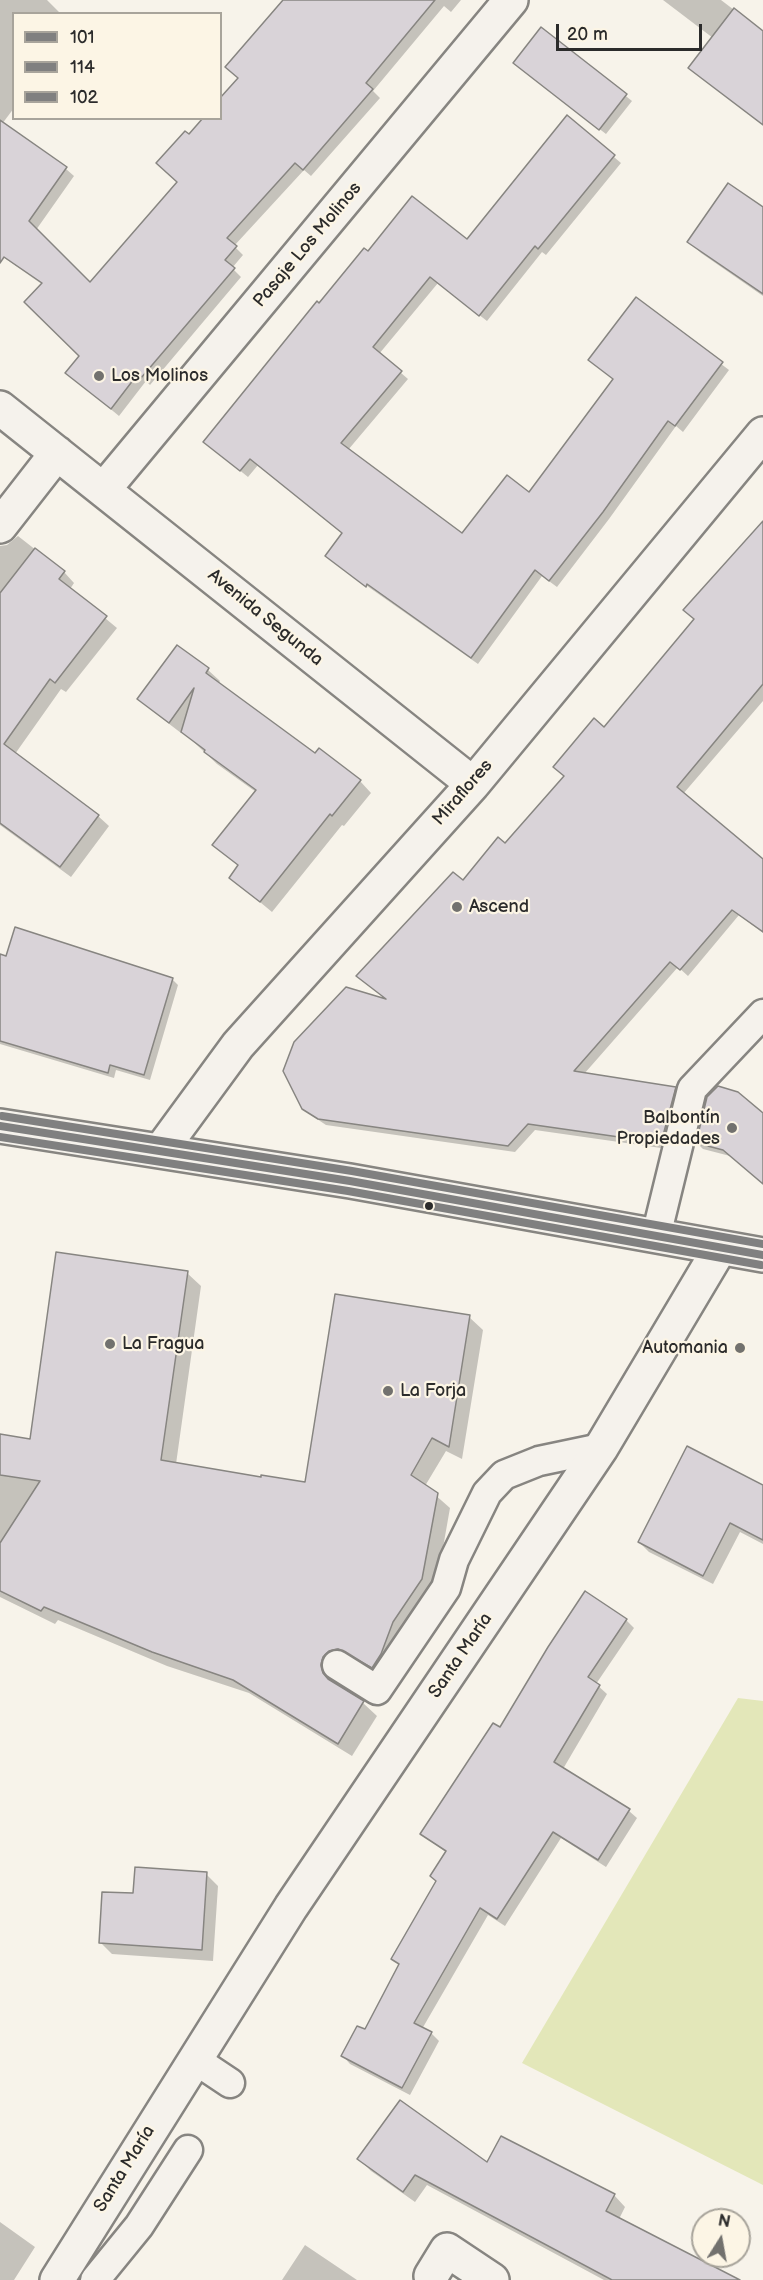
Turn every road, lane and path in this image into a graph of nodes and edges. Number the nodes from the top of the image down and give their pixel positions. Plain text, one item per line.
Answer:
1 (511, 0) edge
2 (0, 408) edge
3 (763, 434) edge
4 (57, 453) junction
5 (104, 489) junction
6 (0, 526) edge
7 (472, 784) junction
8 (763, 1014) edge
9 (0, 1126) edge
10 (161, 1150) junction
11 (656, 1236) junction
12 (720, 1248) junction
13 (763, 1256) edge
14 (601, 1448) junction
15 (337, 1665) dead end
16 (194, 2059) junction
17 (230, 2083) dead end
18 (188, 2150) dead end
19 (431, 2276) dead end
20 (57, 2280) edge
21 (95, 2280) edge
22 (492, 2280) edge

1 - 5 street, Pasaje Los Molinos
2 - 4 street, Avenida Segunda
3 - 7 street, Miraflores
4 - 5 street, Avenida Segunda
4 - 6 street
5 - 7 street, Avenida Segunda
7 - 10 street, Miraflores
8 - 11 lane
9 - 10 street
10 - 11 street
11 - 12 street
12 - 13 street
12 - 14 street, Santa María
14 - 15 lane
14 - 16 street, Santa María
16 - 17 lane
16 - 20 street, Santa María
18 - 21 lane
19 - 22 street

